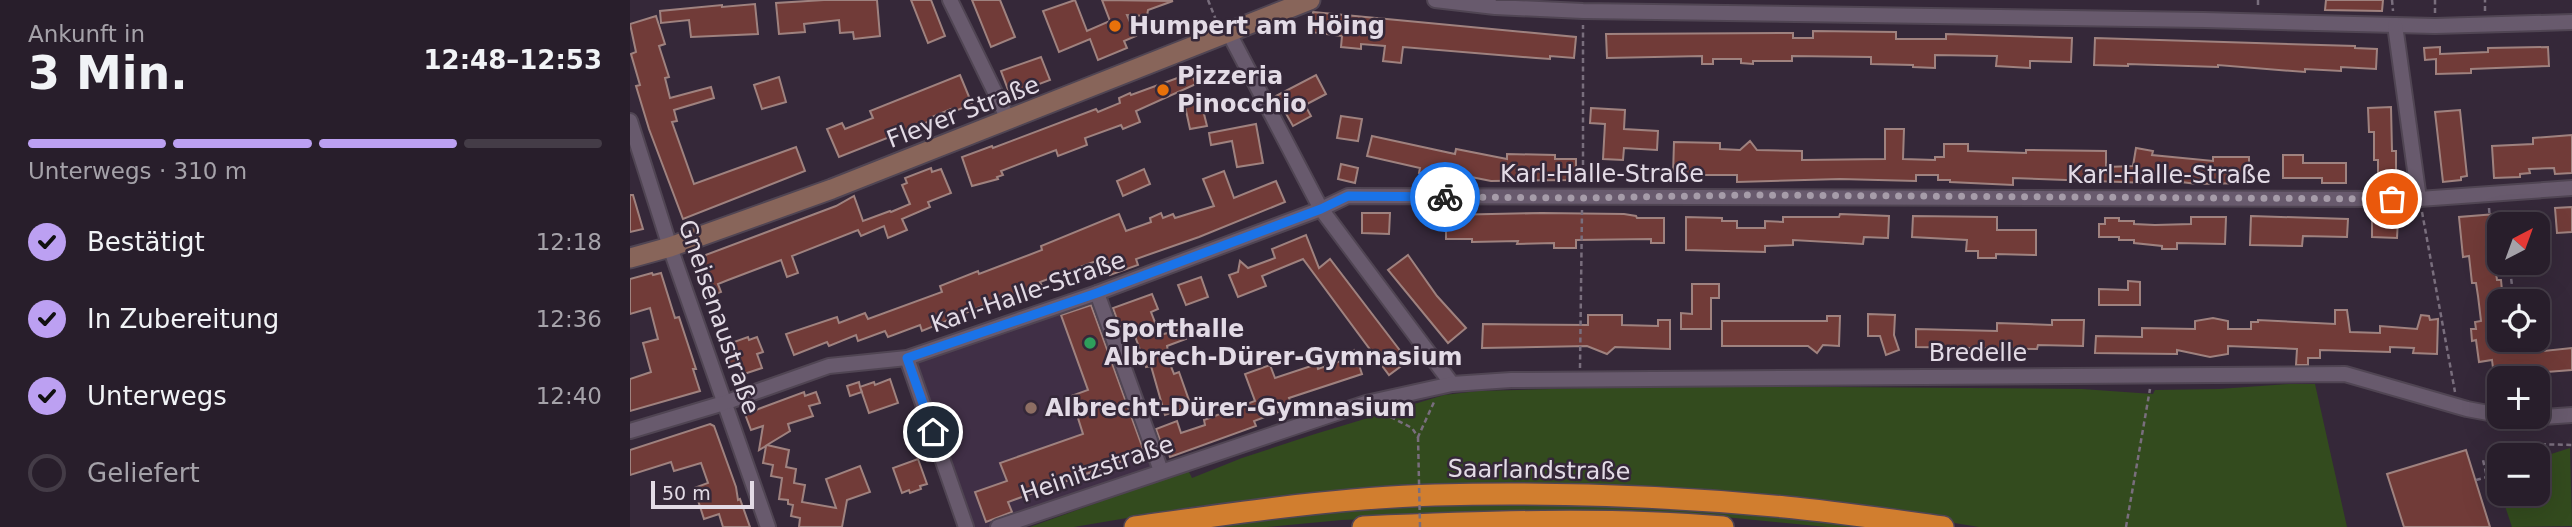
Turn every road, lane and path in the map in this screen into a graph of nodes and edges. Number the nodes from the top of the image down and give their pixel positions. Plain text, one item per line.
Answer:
1 (950, 0) edge
2 (1208, 0) edge
3 (1310, 0) edge
4 (1435, 0) edge
5 (2392, 0) edge
6 (2435, 0) edge
7 (2435, 5) dead end
8 (2392, 6) dead end
9 (1583, 11) junction
10 (2572, 22) edge
11 (2395, 25) junction
12 (1226, 34) junction
13 (630, 121) edge
14 (1009, 121) junction
15 (2572, 188) edge
16 (2487, 194) junction
17 (1583, 198) junction
18 (2419, 199) junction
19 (1321, 209) junction
20 (2489, 212) edge
21 (670, 247) junction
22 (630, 258) edge
23 (1097, 293) junction
24 (907, 358) junction
25 (2152, 375) junction
26 (1579, 379) junction
27 (1447, 386) junction
28 (724, 403) junction
29 (1366, 403) junction
30 (2455, 405) junction
31 (2487, 412) edge
32 (2572, 415) edge
33 (2550, 417) edge
34 (630, 431) edge
35 (1418, 437) junction
36 (2550, 444) edge
37 (2572, 445) edge
38 (2487, 459) edge
39 (1161, 471) junction
40 (2487, 477) joint
41 (2476, 480) dead end
42 (768, 527) edge
43 (966, 527) edge
44 (998, 527) edge
45 (1135, 527) edge
46 (1363, 527) edge
47 (1420, 527) edge
48 (1723, 527) edge
49 (1943, 527) edge
50 (2126, 527) edge

1 - 14 street
2 - 12 path
3 - 12 street, Fleyer Straße
4 - 9 street
5 - 8 path
6 - 7 path
9 - 11 street
9 - 17 path
10 - 11 street
11 - 18 street
12 - 14 street, Fleyer Straße
12 - 19 street
13 - 21 street, Gneisenaustraße
14 - 21 street, Fleyer Straße
15 - 16 street, Karl-Halle-Straße
16 - 18 street, Karl-Halle-Straße
16 - 20 path
17 - 18 street, Karl-Halle-Straße
17 - 19 street, Karl-Halle-Straße
17 - 26 path
18 - 30 path
19 - 23 street, Karl-Halle-Straße
19 - 27 street
21 - 22 street, Fleyer Straße
21 - 28 street, Gneisenaustraße
23 - 24 street, Karl-Halle-Straße
23 - 39 street
24 - 28 street, Karl-Halle-Straße
24 - 43 street
25 - 26 street, Bredelle
25 - 30 street, Bredelle
25 - 50 path
26 - 27 street, Bredelle
27 - 29 street, Heinitzstraße
27 - 35 path
28 - 34 street, Karl-Halle-Straße
28 - 42 street, Gneisenaustraße
29 - 35 path
29 - 39 street, Heinitzstraße
30 - 31 street, Bredelle
32 - 33 street
35 - 47 path, bridge
36 - 37 path
38 - 40 path
39 - 44 street, Heinitzstraße
40 - 41 path
45 - 49 highway, Saarlandstraße
46 - 48 highway, Saarlandstraße

